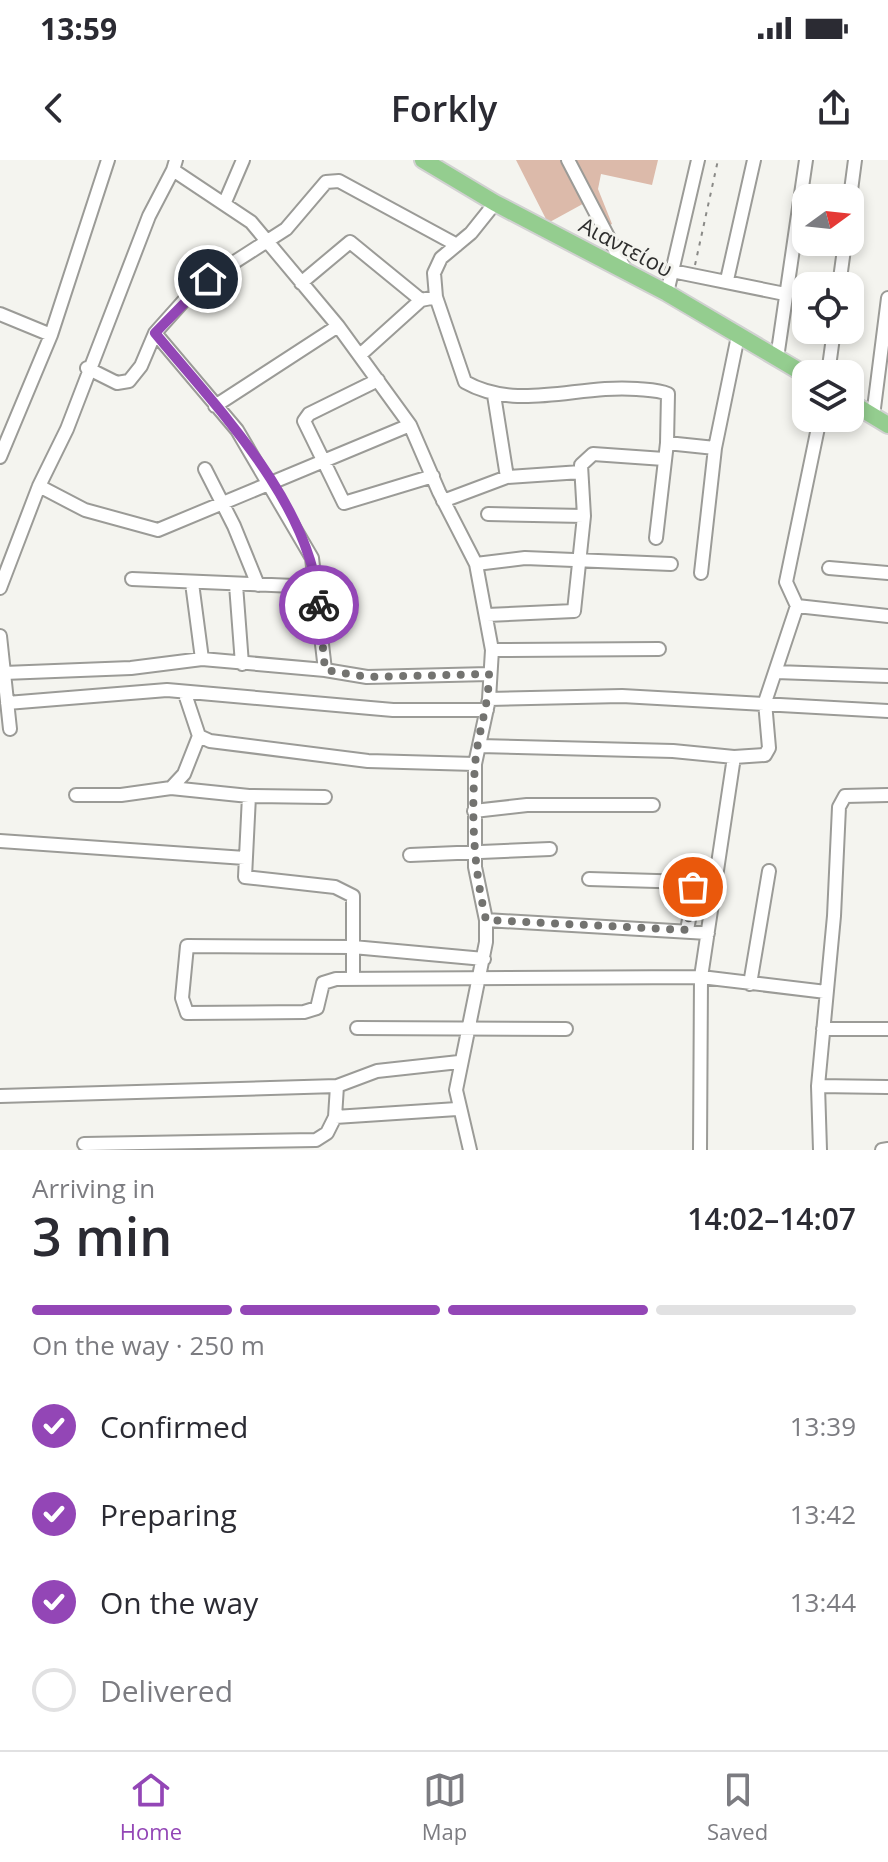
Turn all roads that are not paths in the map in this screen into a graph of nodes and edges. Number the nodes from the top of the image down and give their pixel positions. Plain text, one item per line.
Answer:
1 (108, 160) edge
2 (243, 160) edge
3 (423, 160) edge
4 (568, 160) edge
5 (698, 160) edge
6 (754, 160) edge
7 (806, 160) edge
8 (855, 160) edge
9 (174, 165) edge
10 (852, 184) edge
11 (225, 202) junction
12 (495, 203) junction
13 (269, 240) junction
14 (457, 245) junction
15 (626, 271) junction
16 (672, 271) junction
17 (727, 280) junction
18 (301, 283) junction
19 (667, 293) junction
20 (785, 294) junction
21 (436, 297) junction
22 (888, 298) edge
23 (421, 300) junction
24 (0, 314) edge
25 (338, 326) junction
26 (155, 333) junction
27 (51, 335) junction
28 (738, 336) junction
29 (360, 355) junction
30 (777, 358) junction
31 (792, 367) edge
32 (87, 368) junction
33 (378, 380) junction
34 (494, 395) junction
35 (215, 406) junction
36 (881, 420) edge
37 (410, 425) junction
38 (817, 432) edge
39 (667, 443) junction
40 (715, 448) junction
41 (0, 457) edge
42 (664, 459) junction
43 (324, 460) junction
44 (205, 469) dead end
45 (581, 472) junction
46 (433, 476) junction
47 (507, 477) junction
48 (272, 484) junction
49 (39, 486) junction
50 (443, 501) junction
51 (224, 504) junction
52 (488, 514) dead end
53 (584, 516) junction
54 (656, 538) dead end
55 (578, 559) junction
56 (476, 564) junction
57 (671, 564) dead end
58 (829, 568) dead end
59 (701, 573) dead end
60 (888, 573) edge
61 (132, 579) dead end
62 (192, 583) junction
63 (236, 585) junction
64 (258, 585) junction
65 (318, 587) junction
66 (0, 588) edge
67 (797, 606) junction
68 (487, 615) junction
69 (888, 616) edge
70 (0, 636) edge
71 (659, 649) dead end
72 (492, 650) junction
73 (202, 659) junction
74 (242, 664) junction
75 (325, 670) junction
76 (776, 672) junction
77 (4, 673) junction
78 (489, 674) junction
79 (888, 676) edge
80 (185, 694) junction
81 (765, 702) junction
82 (7, 703) junction
83 (488, 704) junction
84 (888, 711) edge
85 (10, 729) dead end
86 (199, 736) junction
87 (479, 746) junction
88 (734, 757) junction
89 (475, 764) junction
90 (171, 788) junction
91 (76, 795) dead end
92 (888, 795) edge
93 (249, 796) junction
94 (325, 797) dead end
95 (653, 805) dead end
96 (474, 811) junction
97 (0, 841) edge
98 (550, 849) dead end
99 (475, 852) junction
100 (410, 855) dead end
101 (245, 858) junction
102 (769, 871) dead end
103 (589, 879) dead end
104 (486, 920) junction
105 (687, 930) junction
106 (708, 933) junction
107 (353, 947) junction
108 (484, 959) junction
109 (701, 977) junction
110 (353, 978) junction
111 (479, 981) junction
112 (750, 984) junction
113 (826, 992) junction
114 (469, 1027) junction
115 (357, 1028) dead end
116 (566, 1029) dead end
117 (823, 1029) junction
118 (888, 1029) edge
119 (459, 1062) junction
120 (337, 1086) junction
121 (818, 1086) junction
122 (887, 1087) edge
123 (0, 1096) edge
124 (457, 1109) junction
125 (335, 1117) junction
126 (84, 1144) dead end
127 (470, 1150) edge
128 (700, 1150) edge
129 (820, 1150) edge

1 - 27 street
2 - 11 street
3 - 12 main road, Αιαντείου
4 - 15 street
5 - 16 street
6 - 17 street
7 - 20 street
8 - 10 street
9 - 11 street
9 - 32 street
11 - 13 street
12 - 14 street
12 - 15 main road, Αιαντείου
13 - 14 street
13 - 18 street
13 - 26 street
14 - 21 street
15 - 19 main road, Αιαντείου
16 - 17 street
16 - 19 street
17 - 20 street
18 - 23 street
18 - 25 street
19 - 28 main road, Αιαντείου
20 - 30 street
21 - 23 street
21 - 34 street
22 - 36 street
23 - 29 street
24 - 27 street
25 - 29 street
25 - 35 street
26 - 32 street
26 - 35 street
27 - 41 street
28 - 30 main road, Αιαντείου
28 - 40 street
29 - 33 street
30 - 31 main road, Αιαντείου
32 - 49 street
33 - 37 street
33 - 43 street
34 - 39 street
34 - 47 street
35 - 48 street
37 - 43 street
37 - 46 street
38 - 67 street
39 - 40 street
39 - 42 street
40 - 59 street
42 - 45 street
42 - 54 street
43 - 46 street
43 - 48 street
44 - 51 street
45 - 47 street
45 - 53 street
46 - 50 street
47 - 50 street
48 - 51 street
48 - 65 street
49 - 51 street
49 - 66 street
50 - 56 street
51 - 64 street
52 - 53 street
53 - 55 street
55 - 56 street
55 - 57 street
55 - 68 street
56 - 68 street
58 - 60 street
61 - 62 street
62 - 63 street
62 - 73 street
63 - 64 street
63 - 74 street
64 - 65 street
65 - 75 street
67 - 69 street
67 - 76 street
68 - 72 street
70 - 77 street
71 - 72 street
72 - 78 street
73 - 74 street
73 - 77 street
74 - 75 street
75 - 78 street
76 - 79 street
76 - 81 street
77 - 82 street
78 - 83 street
80 - 82 street
80 - 83 street
80 - 86 street
81 - 83 street
81 - 84 street
81 - 88 street
82 - 85 street
83 - 87 street
86 - 89 street
86 - 90 street
87 - 88 street
87 - 89 street
88 - 106 street
89 - 96 street
90 - 91 street
90 - 93 street
92 - 113 street
93 - 94 street
93 - 101 street
95 - 96 street
96 - 99 street
97 - 101 street
98 - 99 street
99 - 100 street
99 - 104 street
101 - 107 street
102 - 112 street
103 - 105 street
104 - 105 street
104 - 108 street
105 - 106 street
106 - 109 street
107 - 108 street
107 - 110 street
107 - 110 street
108 - 111 street
109 - 111 street
109 - 112 street
109 - 128 street
110 - 111 street
111 - 114 street
112 - 113 street
113 - 117 street
114 - 115 street
114 - 116 street
114 - 119 street
117 - 118 street
117 - 121 street
119 - 120 street
119 - 124 street
120 - 123 street
120 - 125 street
121 - 122 street
121 - 129 street
124 - 125 street
124 - 127 street
125 - 126 street

